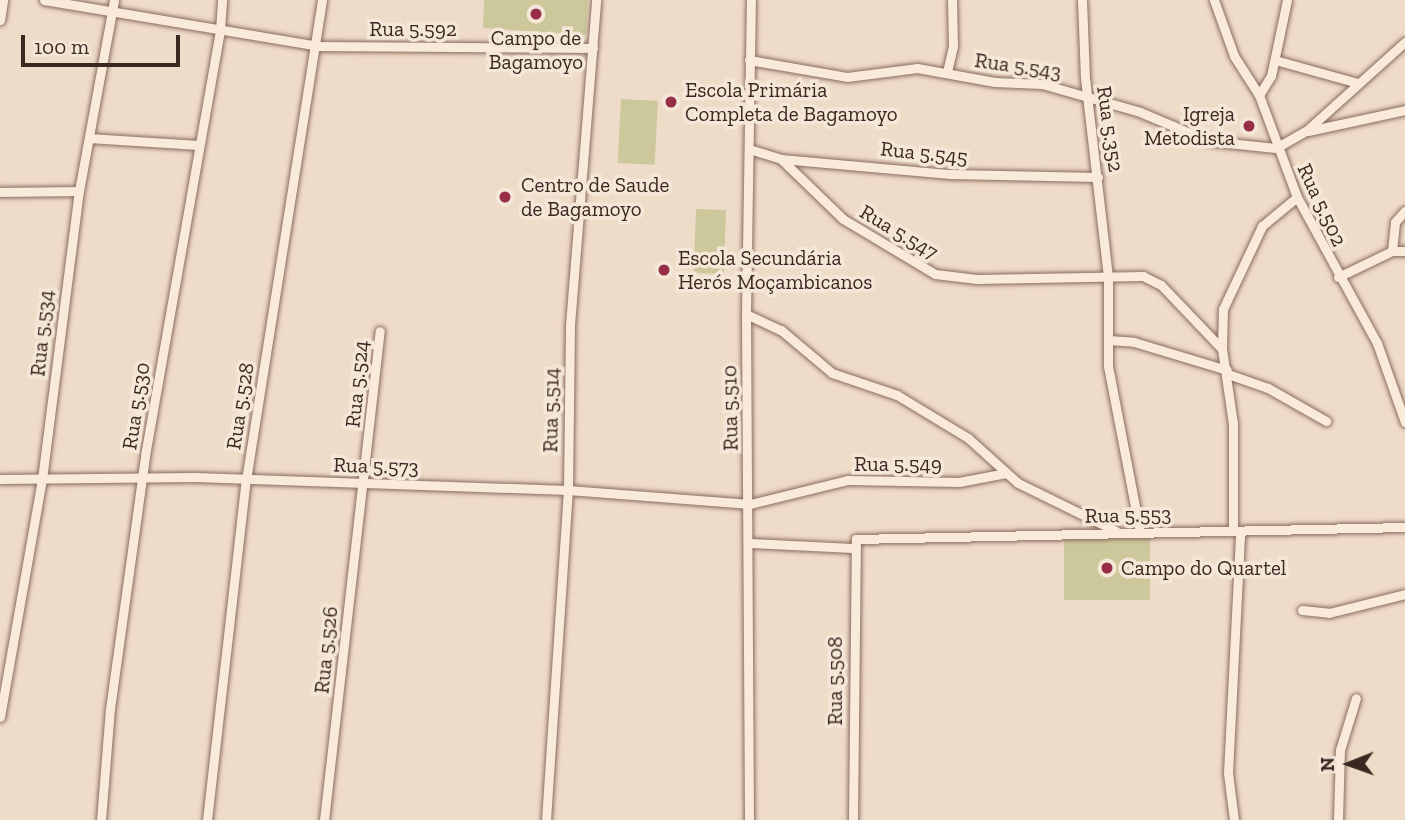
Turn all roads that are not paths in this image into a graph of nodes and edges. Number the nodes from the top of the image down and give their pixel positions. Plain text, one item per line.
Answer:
1 (3, 0) edge
2 (44, 0) edge
3 (114, 0) edge
4 (222, 0) edge
5 (322, 0) edge
6 (596, 0) edge
7 (751, 0) edge
8 (952, 0) edge
9 (1082, 0) edge
10 (1214, 0) edge
11 (1287, 0) edge
12 (112, 13) junction
13 (0, 20) edge
14 (220, 30) junction
15 (1405, 42) edge
16 (318, 46) junction
17 (593, 48) junction
18 (749, 60) junction
19 (1275, 60) junction
20 (947, 72) junction
21 (1358, 83) junction
22 (1259, 95) junction
23 (1088, 99) junction
24 (1405, 110) edge
25 (1306, 131) junction
26 (89, 138) junction
27 (198, 145) junction
28 (1276, 148) junction
29 (749, 149) junction
30 (781, 159) junction
31 (1098, 177) junction
32 (79, 191) junction
33 (0, 192) edge
34 (1297, 197) junction
35 (1405, 211) edge
36 (1392, 251) junction
37 (1405, 251) edge
38 (1107, 274) junction
39 (1338, 277) junction
40 (746, 314) junction
41 (380, 331) dead end
42 (1108, 340) junction
43 (1222, 349) junction
44 (1228, 372) junction
45 (1326, 421) dead end
46 (1405, 422) edge
47 (1006, 473) junction
48 (143, 478) junction
49 (42, 479) junction
50 (0, 480) edge
51 (246, 480) junction
52 (362, 483) junction
53 (568, 489) junction
54 (750, 504) junction
55 (1405, 527) edge
56 (1117, 532) junction
57 (1140, 532) junction
58 (1236, 532) junction
59 (750, 542) junction
60 (853, 545) junction
61 (1405, 594) edge
62 (1302, 610) dead end
63 (1356, 698) dead end
64 (0, 717) edge
65 (748, 818) edge
66 (101, 820) edge
67 (207, 820) edge
68 (324, 820) edge
69 (546, 820) edge
70 (853, 820) edge
71 (1234, 820) edge
72 (1338, 820) edge

1 - 13 street
2 - 12 street, Rua 5.592
3 - 12 street, Rua 5.534
4 - 14 street, Rua 5.530
5 - 16 street, Rua 5.528
6 - 17 street, Rua 5.514
7 - 18 street, Rua 5.510
8 - 20 street
9 - 23 street, Rua 5.352
10 - 22 street, Rua 5.502
11 - 19 street
12 - 14 street, Rua 5.592
12 - 26 street, Rua 5.534
14 - 16 street, Rua 5.592
14 - 27 street, Rua 5.530
15 - 21 street
16 - 17 street, Rua 5.592
16 - 51 street, Rua 5.528
17 - 53 street, Rua 5.514
18 - 20 street, Rua 5.543
18 - 29 street, Rua 5.510
19 - 21 street
19 - 22 street
20 - 23 street, Rua 5.543
21 - 25 street
22 - 28 street, Rua 5.502
23 - 28 street, Rua 5.543
23 - 31 street, Rua 5.352
24 - 25 street
25 - 28 street
26 - 27 street
26 - 32 street, Rua 5.534
27 - 48 street, Rua 5.530
28 - 34 street, Rua 5.502
29 - 30 street, Rua 5.545
29 - 40 street, Rua 5.510
30 - 31 street, Rua 5.545
30 - 38 street, Rua 5.547
31 - 38 street, Rua 5.352
32 - 33 street
32 - 49 street, Rua 5.534
34 - 39 street, Rua 5.502
34 - 43 street
35 - 36 street
36 - 37 street
36 - 39 street
38 - 42 street
38 - 43 street, Rua 5.547
39 - 46 street, Rua 5.502
40 - 47 street
40 - 54 street, Rua 5.510
41 - 52 street, Rua 5.524
42 - 44 street
42 - 57 street
43 - 44 street
44 - 45 street
44 - 58 street
47 - 54 street, Rua 5.549
47 - 56 street
48 - 49 street, Rua 5.573
48 - 51 street, Rua 5.573
48 - 66 street, Rua 5.530
49 - 50 street, Rua 5.573
49 - 64 street, Rua 5.534
51 - 52 street, Rua 5.573
51 - 67 street, Rua 5.528
52 - 53 street, Rua 5.573
52 - 68 street, Rua 5.526
53 - 54 street, Rua 5.573
53 - 69 street, Rua 5.514
54 - 59 street, Rua 5.510
55 - 58 street, Rua 5.553
56 - 57 street, Rua 5.553
56 - 60 street, Rua 5.553
57 - 58 street, Rua 5.553
58 - 71 street
59 - 60 street, Rua 5.553
59 - 65 street, Rua 5.510
60 - 70 street, Rua 5.508
61 - 62 street
63 - 72 street

